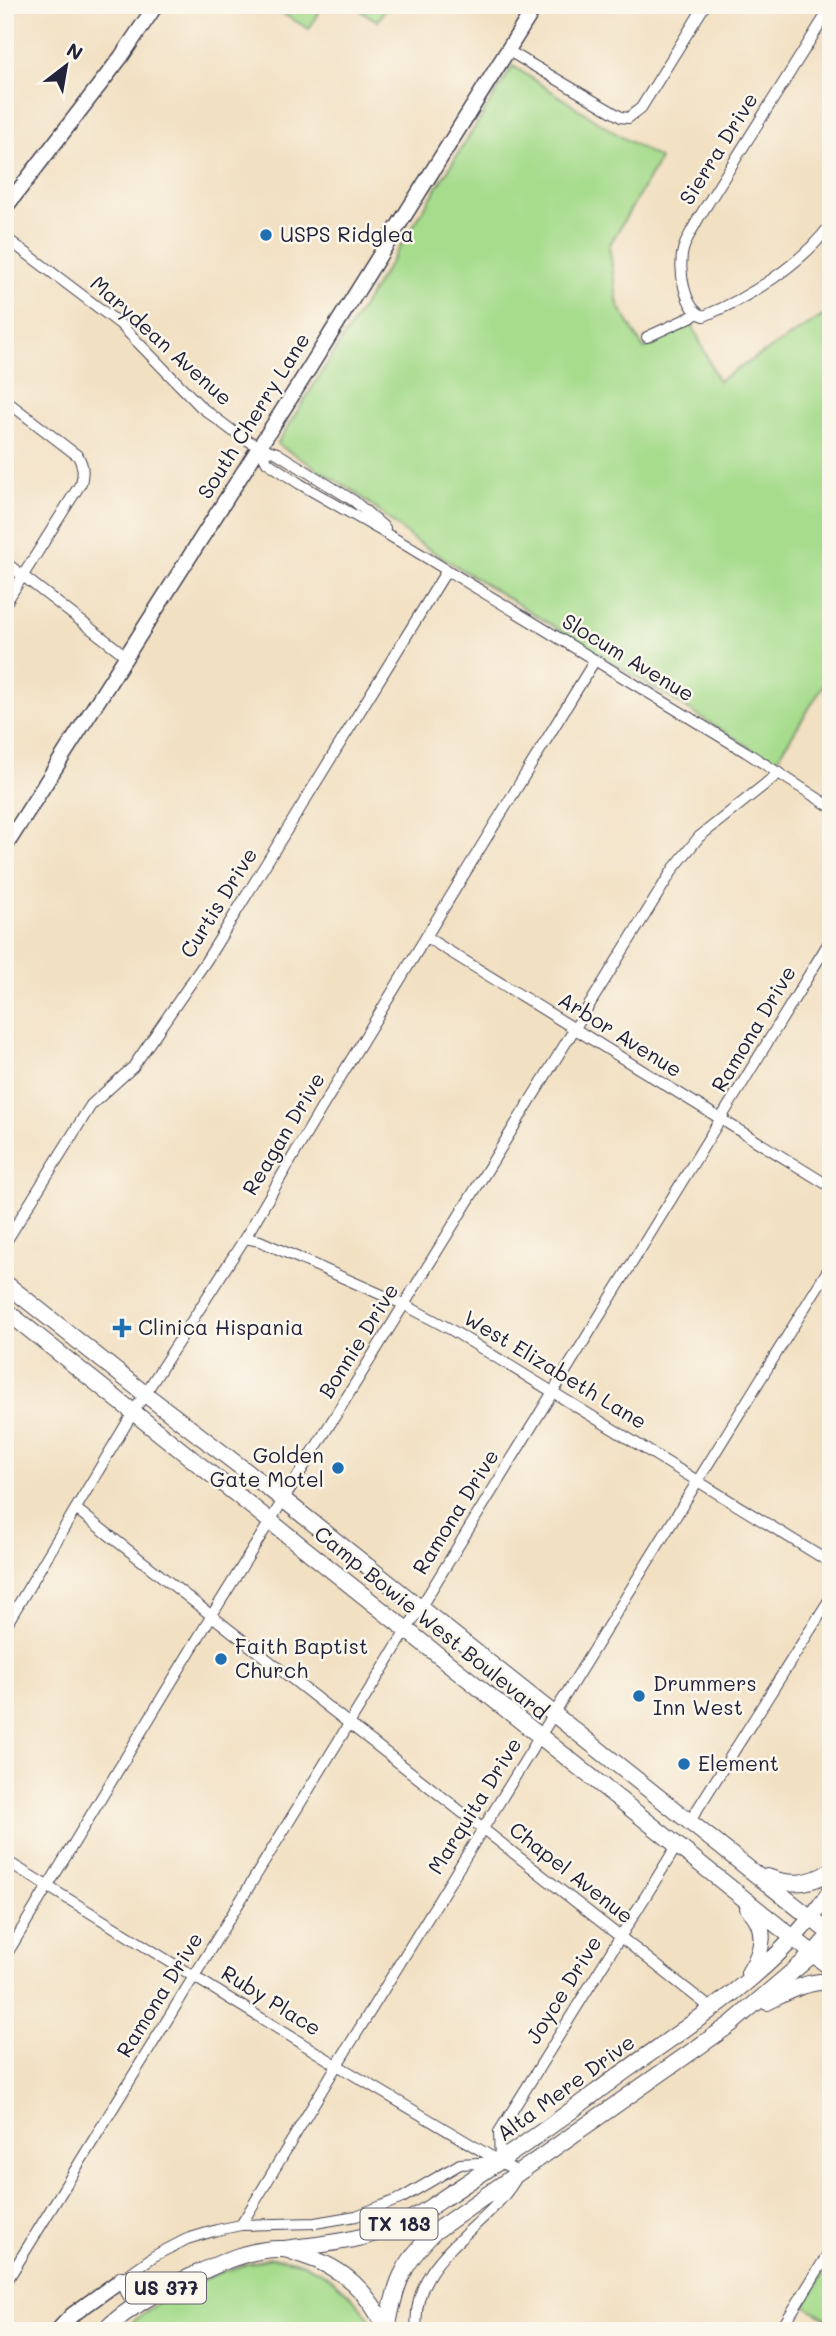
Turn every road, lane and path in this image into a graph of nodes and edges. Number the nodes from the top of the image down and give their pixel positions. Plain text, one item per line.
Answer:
1 (156, 5) edge
2 (536, 5) edge
3 (705, 5) edge
4 (831, 7) edge
5 (507, 50) junction
6 (5, 208) edge
7 (831, 224) edge
8 (5, 237) edge
9 (701, 315) junction
10 (647, 337) dead end
11 (5, 400) edge
12 (259, 447) junction
13 (5, 562) edge
14 (447, 570) junction
15 (23, 576) junction
16 (5, 604) edge
17 (126, 656) junction
18 (595, 660) junction
19 (779, 773) junction
20 (831, 807) edge
21 (5, 847) edge
22 (426, 937) junction
23 (831, 939) edge
24 (575, 1030) junction
25 (721, 1120) junction
26 (831, 1186) edge
27 (245, 1238) junction
28 (5, 1242) edge
29 (831, 1265) edge
30 (5, 1283) edge
31 (405, 1305) junction
32 (5, 1310) edge
33 (553, 1391) junction
34 (145, 1395) junction
35 (134, 1411) junction
36 (697, 1481) junction
37 (284, 1500) junction
38 (76, 1509) junction
39 (270, 1521) junction
40 (831, 1563) edge
41 (831, 1597) edge
42 (420, 1608) junction
43 (212, 1615) junction
44 (5, 1627) edge
45 (407, 1629) junction
46 (553, 1715) junction
47 (349, 1724) junction
48 (541, 1737) junction
49 (690, 1821) junction
50 (483, 1829) junction
51 (684, 1849) junction
52 (732, 1854) junction
53 (5, 1860) edge
54 (831, 1871) edge
55 (48, 1887) junction
56 (831, 1890) edge
57 (812, 1918) junction
58 (831, 1934) edge
59 (620, 1937) junction
60 (793, 1938) junction
61 (813, 1954) junction
62 (5, 1957) edge
63 (831, 1968) edge
64 (194, 1976) junction
65 (831, 1982) edge
66 (739, 1987) junction
67 (712, 2009) junction
68 (743, 2014) junction
69 (337, 2065) junction
70 (500, 2161) junction
71 (519, 2173) junction
72 (241, 2225) junction
73 (284, 2249) junction
74 (831, 2249) edge
75 (122, 2279) junction
76 (5, 2284) edge
77 (137, 2305) junction
78 (387, 2330) edge
79 (57, 2331) edge
80 (104, 2331) edge
81 (417, 2331) edge
82 (780, 2331) edge

1 - 6 street
2 - 5 street, South Cherry Lane
3 - 5 street
4 - 9 street, Sierra Drive
5 - 12 street, South Cherry Lane
7 - 9 street
8 - 12 street, Marydean Avenue
9 - 10 street
11 - 15 street
12 - 14 street, Slocum Avenue
12 - 17 street, South Cherry Lane
13 - 15 street
14 - 18 street, Slocum Avenue
14 - 28 street, Curtis Drive
15 - 16 street
15 - 17 street
17 - 21 street, South Cherry Lane
18 - 19 street, Slocum Avenue
18 - 22 street, Reagan Drive
19 - 20 street, Slocum Avenue
19 - 24 street, Bonnie Drive
22 - 24 street, Arbor Avenue
22 - 27 street, Reagan Drive
23 - 25 street, Ramona Drive
24 - 25 street, Arbor Avenue
24 - 31 street, Bonnie Drive
25 - 26 street, Arbor Avenue
25 - 33 street, Ramona Drive
27 - 31 street, West Elizabeth Lane
27 - 34 street, Reagan Drive
29 - 36 street, Marquita Drive
30 - 34 main road, Camp Bowie West Boulevard
31 - 33 street, West Elizabeth Lane
31 - 37 street, Bonnie Drive
32 - 35 main road, Camp Bowie West Boulevard
33 - 36 street, West Elizabeth Lane
33 - 42 street, Ramona Drive
34 - 35 street, Reagan Drive
34 - 37 main road, Camp Bowie West Boulevard
35 - 38 street, Reagan Drive
35 - 39 main road, Camp Bowie West Boulevard
36 - 40 street, West Elizabeth Lane
36 - 46 street, Marquita Drive
37 - 39 street, Bonnie Drive
37 - 42 main road, Camp Bowie West Boulevard
38 - 43 street, Chapel Avenue
38 - 44 street, Reagan Drive
39 - 43 street, Bonnie Drive
39 - 45 main road, Camp Bowie West Boulevard
41 - 49 street
42 - 45 street, Ramona Drive
42 - 46 main road, Camp Bowie West Boulevard
43 - 47 street, Chapel Avenue
43 - 55 street, Bonnie Drive
45 - 47 street, Ramona Drive
45 - 48 main road, Camp Bowie West Boulevard
46 - 48 street, Marquita Drive
46 - 49 main road, Camp Bowie West Boulevard
47 - 50 street, Chapel Avenue
47 - 64 street, Ramona Drive
48 - 50 street, Marquita Drive
48 - 51 main road, Camp Bowie West Boulevard
49 - 52 main road, Camp Bowie West Boulevard
50 - 59 street, Chapel Avenue
50 - 69 street, Marquita Drive
51 - 59 street, Joyce Drive
51 - 60 main road, Camp Bowie West Boulevard
51 - 66 main road
52 - 54 main road
52 - 57 main road, Camp Bowie West Boulevard
53 - 55 street, Ruby Place
55 - 62 street, Bonnie Drive
55 - 64 street, Ruby Place
56 - 57 main road, Alta Mere Drive / TX 183
57 - 58 main road, Camp Bowie West Boulevard
57 - 60 main road, Alta Mere Drive / TX 183
58 - 61 main road, Alta Mere Drive / TX 183
59 - 67 street, Chapel Avenue
59 - 70 street, Joyce Drive
60 - 61 main road, Camp Bowie West Boulevard
60 - 66 main road, Alta Mere Drive / TX 183
61 - 63 main road, Camp Bowie West Boulevard
61 - 68 main road, Alta Mere Drive / TX 183
64 - 69 street, Ruby Place
64 - 76 street, Ramona Drive
65 - 68 main road
66 - 67 main road, Alta Mere Drive / TX 183
67 - 70 main road, Alta Mere Drive / TX 183
68 - 71 main road, Alta Mere Drive / TX 183
69 - 70 street, Ruby Place
69 - 72 street, Marquita Drive
70 - 71 street, Ruby Place
70 - 72 street
70 - 73 main road, Alta Mere Drive / TX 183
71 - 78 main road, Alta Mere Drive / TX 183
71 - 81 street
72 - 75 street
73 - 77 main road, US 377
73 - 78 main road, US 377
74 - 82 street
75 - 77 main road
75 - 79 street
77 - 80 main road, US 377

